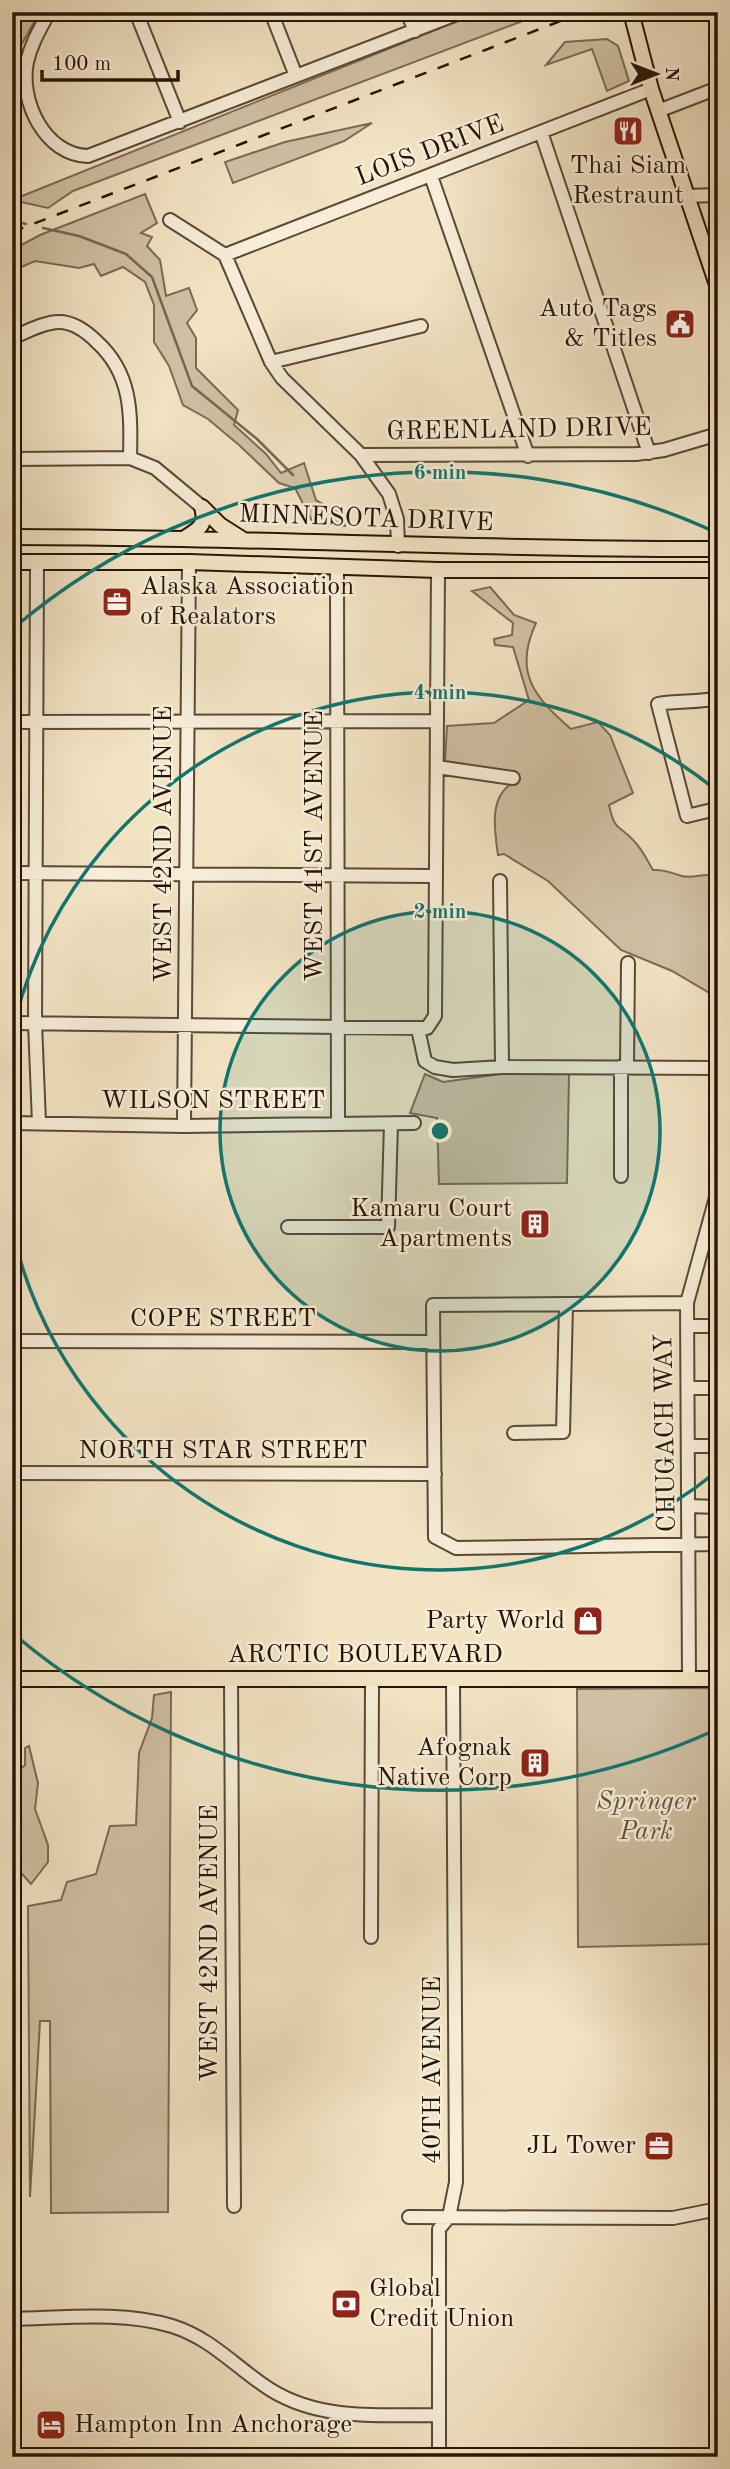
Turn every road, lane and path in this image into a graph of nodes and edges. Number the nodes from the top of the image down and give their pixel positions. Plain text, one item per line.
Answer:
1 (49, 12) edge
2 (136, 12) edge
3 (271, 12) edge
4 (407, 12) edge
5 (462, 12) edge
6 (631, 13) edge
7 (415, 31) junction
8 (296, 76) junction
9 (718, 88) edge
10 (651, 89) junction
11 (657, 111) junction
12 (180, 122) junction
13 (541, 132) junction
14 (431, 176) junction
15 (718, 195) edge
16 (686, 197) junction
17 (170, 220) dead end
18 (225, 255) junction
19 (718, 288) edge
20 (421, 326) dead end
21 (12, 338) edge
22 (271, 362) junction
23 (718, 434) edge
24 (649, 453) junction
25 (361, 455) junction
26 (528, 456) junction
27 (130, 458) junction
28 (12, 459) edge
29 (202, 507) junction
30 (12, 537) edge
31 (184, 538) junction
32 (242, 539) junction
33 (398, 546) junction
34 (718, 548) edge
35 (12, 562) edge
36 (37, 562) junction
37 (189, 562) junction
38 (337, 568) junction
39 (438, 570) junction
40 (718, 570) edge
41 (718, 698) edge
42 (187, 720) junction
43 (436, 721) junction
44 (12, 722) edge
45 (37, 722) junction
46 (337, 722) junction
47 (437, 767) junction
48 (513, 778) dead end
49 (718, 812) edge
50 (186, 872) junction
51 (12, 873) edge
52 (36, 873) junction
53 (337, 874) junction
54 (434, 876) junction
55 (500, 881) dead end
56 (628, 963) dead end
57 (12, 1023) edge
58 (35, 1023) junction
59 (185, 1026) junction
60 (339, 1027) junction
61 (418, 1029) junction
62 (502, 1067) junction
63 (624, 1068) junction
64 (718, 1068) edge
65 (12, 1123) edge
66 (39, 1123) junction
67 (414, 1123) dead end
68 (338, 1124) junction
69 (391, 1124) junction
70 (184, 1126) junction
71 (621, 1176) dead end
72 (718, 1190) edge
73 (288, 1227) dead end
74 (687, 1303) junction
75 (566, 1305) junction
76 (687, 1326) junction
77 (718, 1326) edge
78 (12, 1341) edge
79 (433, 1342) junction
80 (688, 1388) junction
81 (718, 1388) edge
82 (514, 1433) dead end
83 (688, 1446) junction
84 (718, 1446) edge
85 (12, 1473) edge
86 (435, 1474) junction
87 (689, 1506) junction
88 (718, 1507) edge
89 (690, 1544) junction
90 (718, 1544) edge
91 (12, 1679) edge
92 (231, 1679) junction
93 (372, 1679) junction
94 (453, 1679) junction
95 (690, 1679) junction
96 (718, 1679) edge
97 (371, 1937) dead end
98 (234, 2206) dead end
99 (718, 2209) edge
100 (409, 2217) dead end
101 (449, 2217) junction
102 (12, 2319) edge
103 (438, 2415) junction
104 (439, 2457) edge

1 - 12 street
2 - 12 street
3 - 8 street
4 - 7 street
5 - 7 street
6 - 10 main road
7 - 8 street
8 - 12 street
9 - 11 street
10 - 11 main road
10 - 13 street, LOIS DRIVE
11 - 16 main road
13 - 14 street, LOIS DRIVE
13 - 24 street
14 - 18 street, LOIS DRIVE
14 - 26 street
15 - 16 street
16 - 19 main road
17 - 18 street
18 - 22 street
20 - 22 street
21 - 27 street
22 - 25 street
23 - 24 street, GREENLAND DRIVE
24 - 26 street, GREENLAND DRIVE
25 - 26 street, GREENLAND DRIVE
25 - 33 street
27 - 28 street
27 - 29 street
29 - 31 main road
29 - 32 main road
30 - 31 main road, MINNESOTA DRIVE
31 - 32 main road, MINNESOTA DRIVE
32 - 33 main road, MINNESOTA DRIVE
33 - 34 main road, MINNESOTA DRIVE
35 - 36 main road, MINNESOTA DRIVE
36 - 37 main road, MINNESOTA DRIVE
36 - 45 street
37 - 38 main road, MINNESOTA DRIVE
37 - 42 street, WEST 42ND AVENUE
38 - 39 main road, MINNESOTA DRIVE
38 - 46 street, WEST 41ST AVENUE
39 - 40 main road, MINNESOTA DRIVE
39 - 43 street
41 - 49 street
42 - 45 street
42 - 46 street
42 - 50 street, WEST 42ND AVENUE
43 - 46 street
43 - 47 street
44 - 45 street
45 - 52 street
46 - 53 street, WEST 41ST AVENUE
47 - 48 street
47 - 54 street
50 - 52 street
50 - 53 street
50 - 59 street, WEST 42ND AVENUE
51 - 52 street
52 - 58 street
53 - 54 street
53 - 60 street, WEST 41ST AVENUE
54 - 61 street
55 - 62 street
56 - 63 street
57 - 58 street
58 - 59 street
58 - 66 street
59 - 60 street
59 - 70 street, WEST 42ND AVENUE
60 - 61 street
60 - 68 street, WEST 41ST AVENUE
61 - 62 street
62 - 63 street
63 - 64 street
63 - 71 street
65 - 66 street, WILSON STREET
66 - 70 street, WILSON STREET
67 - 69 street, WILSON STREET
68 - 69 street, WILSON STREET
68 - 70 street, WILSON STREET
69 - 73 street
72 - 74 street, CHUGACH WAY
74 - 75 street
74 - 76 street, CHUGACH WAY
75 - 79 street
75 - 82 street
76 - 77 street
76 - 80 street, CHUGACH WAY
78 - 79 street, COPE STREET
79 - 86 street
80 - 81 street
80 - 83 street, CHUGACH WAY
83 - 84 street
83 - 87 street, CHUGACH WAY
85 - 86 street, NORTH STAR STREET
86 - 89 street
87 - 88 street
87 - 89 street, CHUGACH WAY
89 - 90 street
89 - 95 street, CHUGACH WAY
91 - 92 main road, ARCTIC BOULEVARD
92 - 93 main road, ARCTIC BOULEVARD
92 - 98 street, WEST 42ND AVENUE
93 - 94 main road, ARCTIC BOULEVARD
93 - 97 street
94 - 95 main road, ARCTIC BOULEVARD
94 - 101 street, 40TH AVENUE
95 - 96 main road, ARCTIC BOULEVARD
99 - 101 street
100 - 101 street
101 - 103 street, 40TH AVENUE
102 - 103 street
103 - 104 street, 40TH AVENUE

